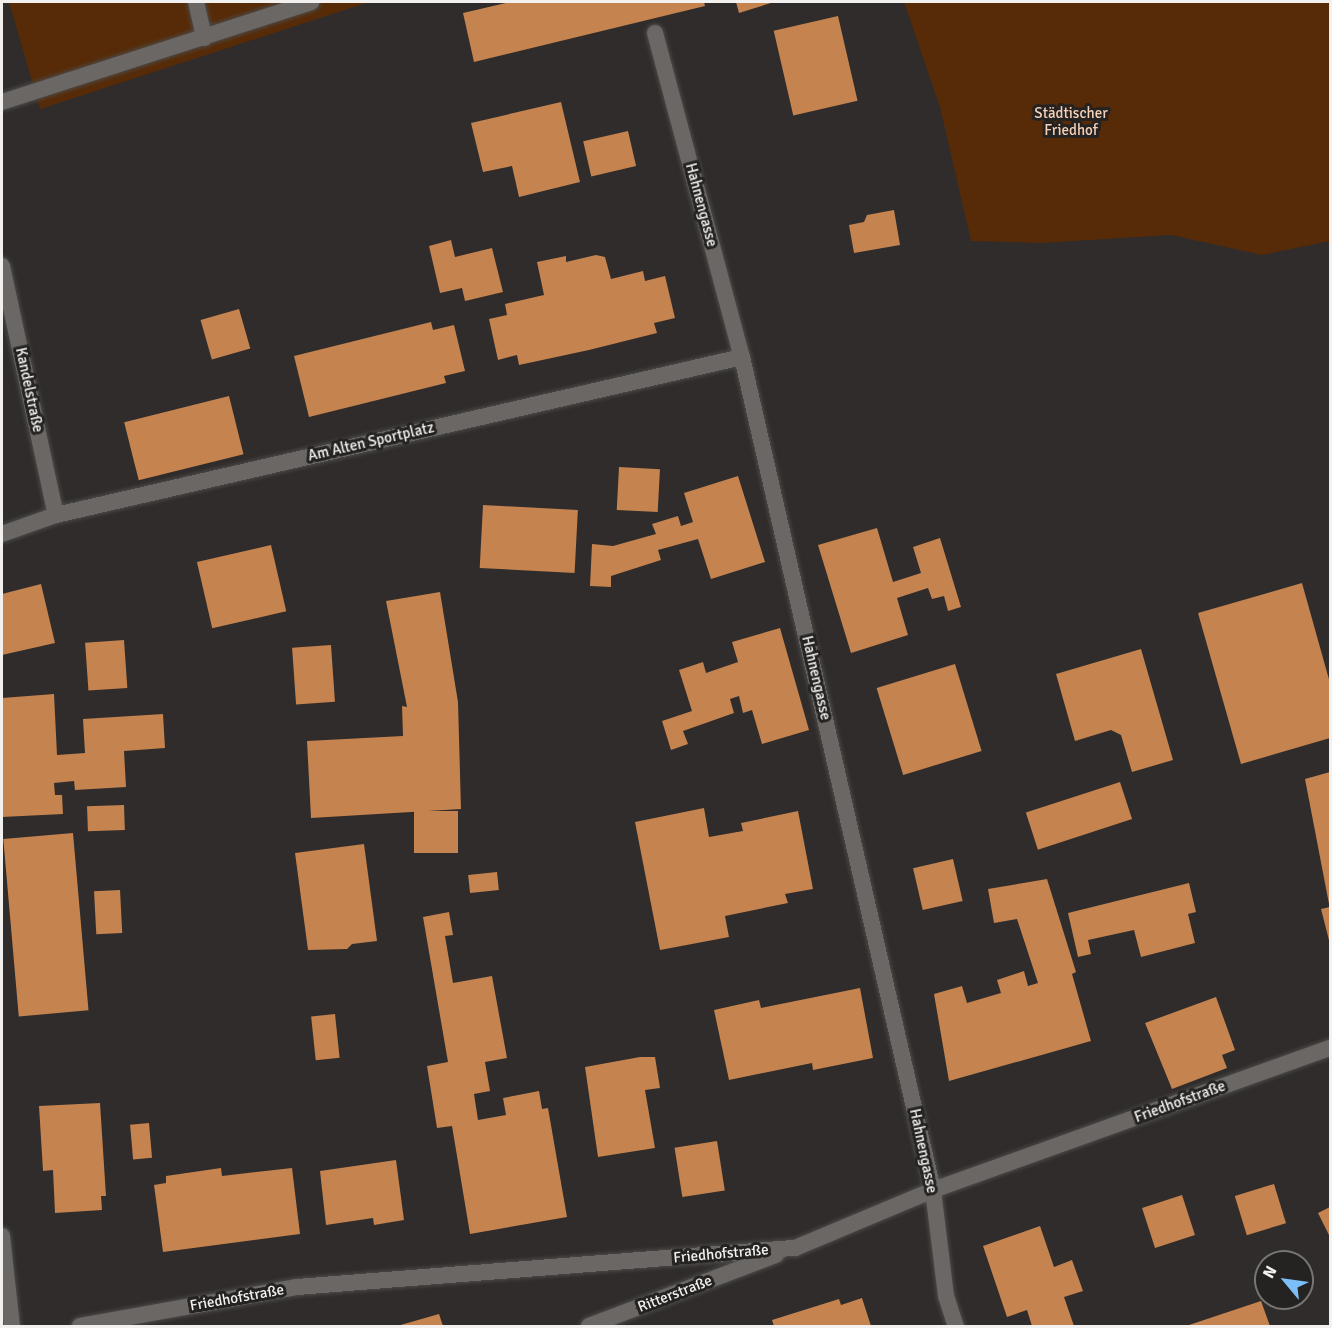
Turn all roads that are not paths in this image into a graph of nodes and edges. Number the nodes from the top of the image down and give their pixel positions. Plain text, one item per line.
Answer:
1 (196, 2) edge
2 (311, 2) edge
3 (655, 33) dead end
4 (204, 38) junction
5 (2, 102) edge
6 (2, 266) edge
7 (742, 357) junction
8 (56, 515) junction
9 (2, 534) edge
10 (1330, 1048) edge
11 (933, 1190) junction
12 (2, 1236) edge
13 (795, 1248) junction
14 (12, 1326) edge
15 (80, 1326) edge
16 (589, 1326) edge
17 (956, 1326) edge

1 - 4 street
2 - 4 street
3 - 7 street, Hahnengasse
4 - 5 street
6 - 8 street, Kandelstraße
7 - 8 street, Am Alten Sportplatz
7 - 11 street, Hahnengasse
8 - 9 street, Am Alten Sportplatz
10 - 11 street, Friedhofstraße
11 - 13 street, Friedhofstraße
11 - 17 street, Hahnengasse
12 - 14 street
13 - 15 street, Friedhofstraße
13 - 16 street, Ritterstraße

